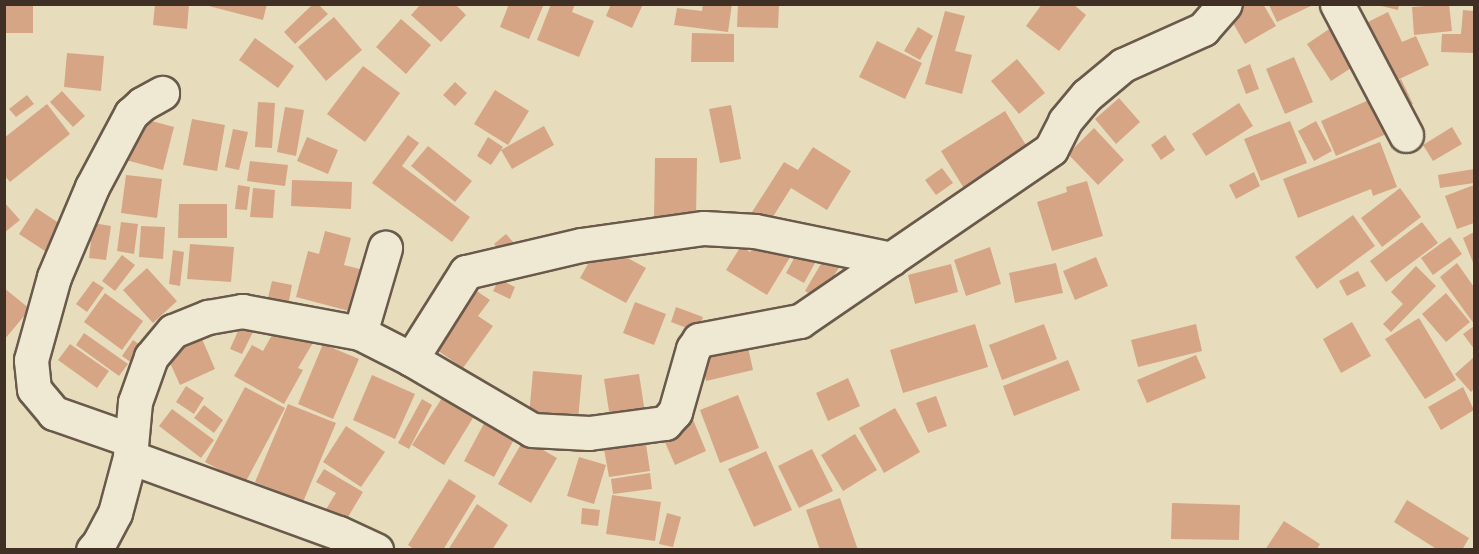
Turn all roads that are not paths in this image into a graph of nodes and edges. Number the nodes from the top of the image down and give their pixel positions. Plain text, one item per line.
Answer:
1 (1225, 4) edge
2 (1337, 4) edge
3 (162, 93) dead end
4 (1406, 135) dead end
5 (385, 248) dead end
6 (891, 259) junction
7 (360, 333) junction
8 (411, 359) junction
9 (130, 448) junction
10 (93, 549) edge
11 (376, 549) edge

1 - 6 street
2 - 4 street
3 - 9 street
5 - 7 street
6 - 8 street
6 - 8 street
7 - 8 street
7 - 9 street
9 - 10 street
9 - 11 street

